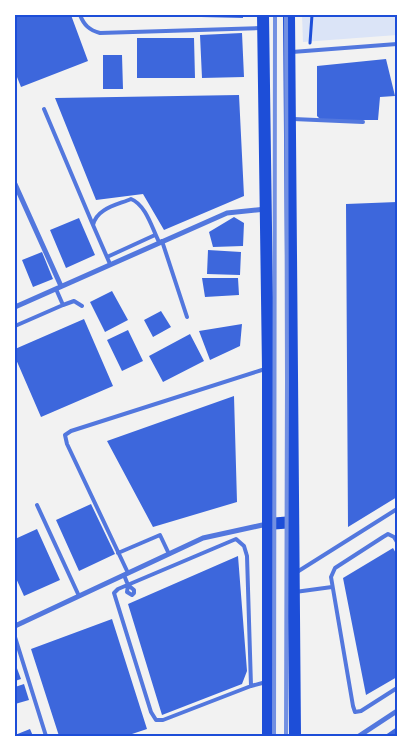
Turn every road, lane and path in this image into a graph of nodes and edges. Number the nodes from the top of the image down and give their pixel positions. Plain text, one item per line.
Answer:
1 (80, 15) edge
2 (289, 15) edge
3 (312, 15) edge
4 (263, 22) edge
5 (397, 44) edge
6 (310, 51) junction
7 (289, 52) junction
8 (44, 109) dead end
9 (291, 119) junction
10 (363, 122) dead end
11 (15, 184) edge
12 (266, 208) junction
13 (93, 225) junction
14 (155, 235) junction
15 (161, 242) junction
16 (106, 257) junction
17 (110, 264) junction
18 (59, 288) junction
19 (63, 304) junction
20 (82, 306) dead end
21 (15, 307) edge
22 (187, 317) dead end
23 (15, 326) edge
24 (268, 368) junction
25 (37, 506) dead end
26 (397, 509) edge
27 (293, 522) junction
28 (268, 524) junction
29 (397, 542) edge
30 (118, 553) junction
31 (169, 554) junction
32 (126, 574) junction
33 (294, 574) junction
34 (128, 585) junction
35 (332, 587) junction
36 (293, 593) junction
37 (79, 596) junction
38 (15, 626) edge
39 (15, 637) edge
40 (268, 681) junction
41 (251, 686) junction
42 (397, 688) edge
43 (397, 711) edge
44 (46, 736) edge
45 (268, 736) edge
46 (295, 736) edge
47 (358, 736) edge

1 - 4 lane
2 - 7 main road
3 - 6 path
4 - 12 main road
5 - 6 lane
6 - 7 lane
7 - 9 main road
8 - 13 lane
9 - 10 lane
9 - 27 main road
11 - 18 street
12 - 15 street
12 - 24 main road
13 - 14 lane
13 - 16 lane
14 - 15 lane
14 - 16 lane
15 - 17 street
15 - 22 lane
16 - 17 lane
17 - 18 street
18 - 19 lane
18 - 21 street
19 - 20 lane
19 - 23 lane
24 - 28 main road
24 - 30 lane
25 - 37 lane
26 - 33 lane
27 - 28 main road
27 - 33 main road
28 - 31 street
28 - 40 main road
29 - 35 lane
30 - 31 lane
30 - 32 lane
31 - 32 street
32 - 34 lane
32 - 37 street
33 - 36 main road
34 - 41 lane
34 - 41 lane
35 - 36 lane
35 - 42 lane
36 - 46 main road
37 - 38 street
39 - 44 lane
40 - 41 lane
40 - 45 main road
43 - 47 street

